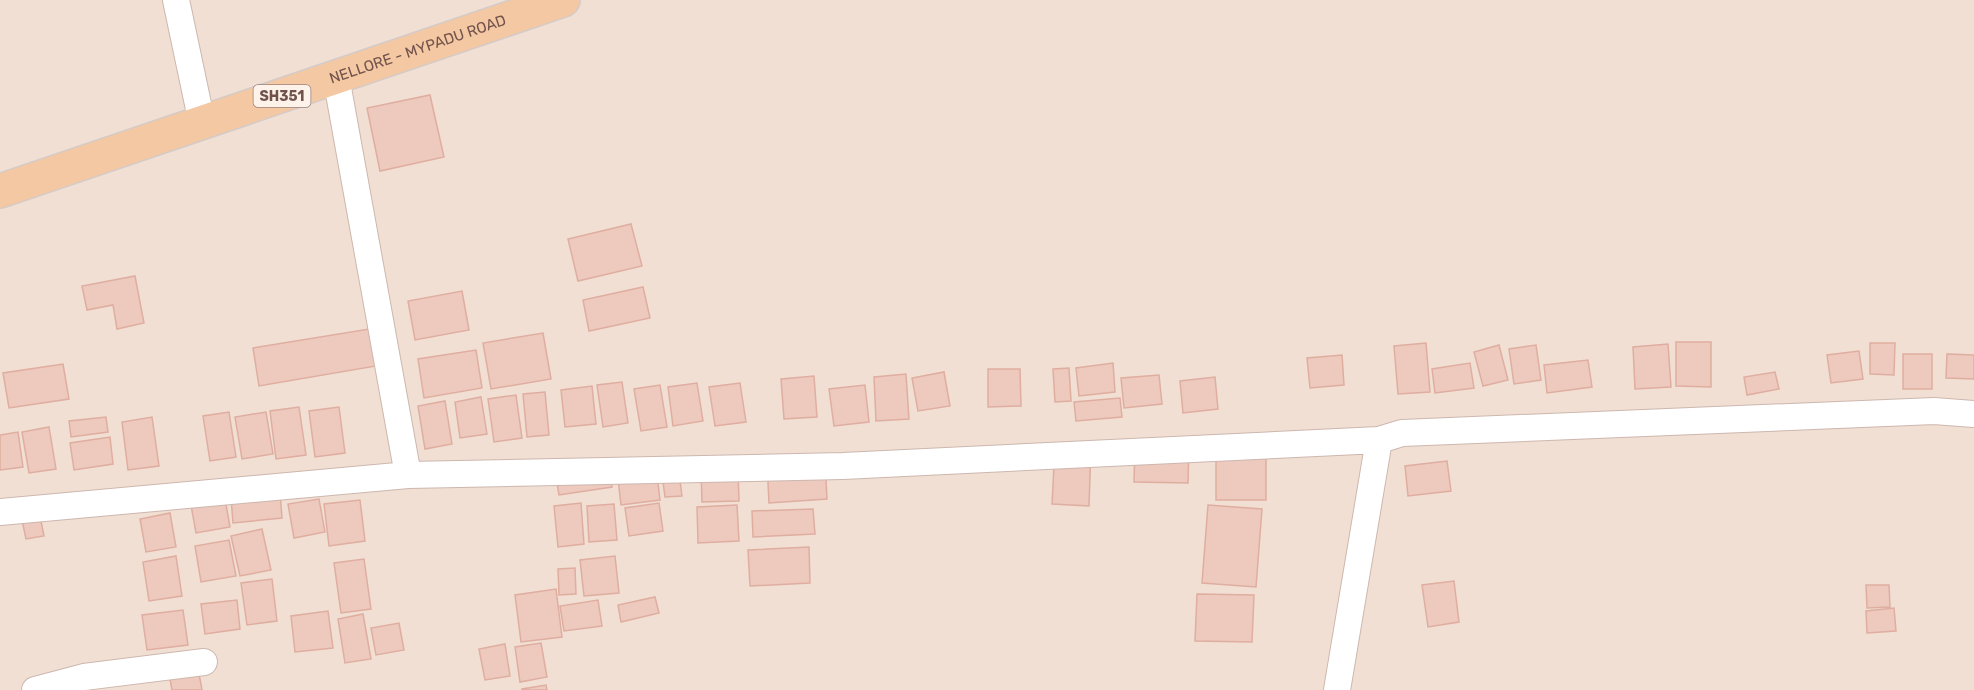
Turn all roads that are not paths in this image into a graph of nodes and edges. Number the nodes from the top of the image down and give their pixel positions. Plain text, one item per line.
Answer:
1 (176, 0) edge
2 (563, 0) edge
3 (336, 77) junction
4 (202, 123) junction
5 (0, 191) edge
6 (1974, 414) edge
7 (1379, 440) junction
8 (408, 475) junction
9 (0, 512) edge
10 (204, 662) dead end
11 (35, 690) edge
12 (1337, 690) edge

1 - 4 street
2 - 3 main road, NELLORE - MYPADU ROAD / SH351
3 - 4 main road, NELLORE - MYPADU ROAD / SH351
3 - 8 street
4 - 5 main road, NELLORE - MYPADU ROAD / SH351
6 - 7 street
7 - 8 street
7 - 12 street
8 - 9 street
10 - 11 street

